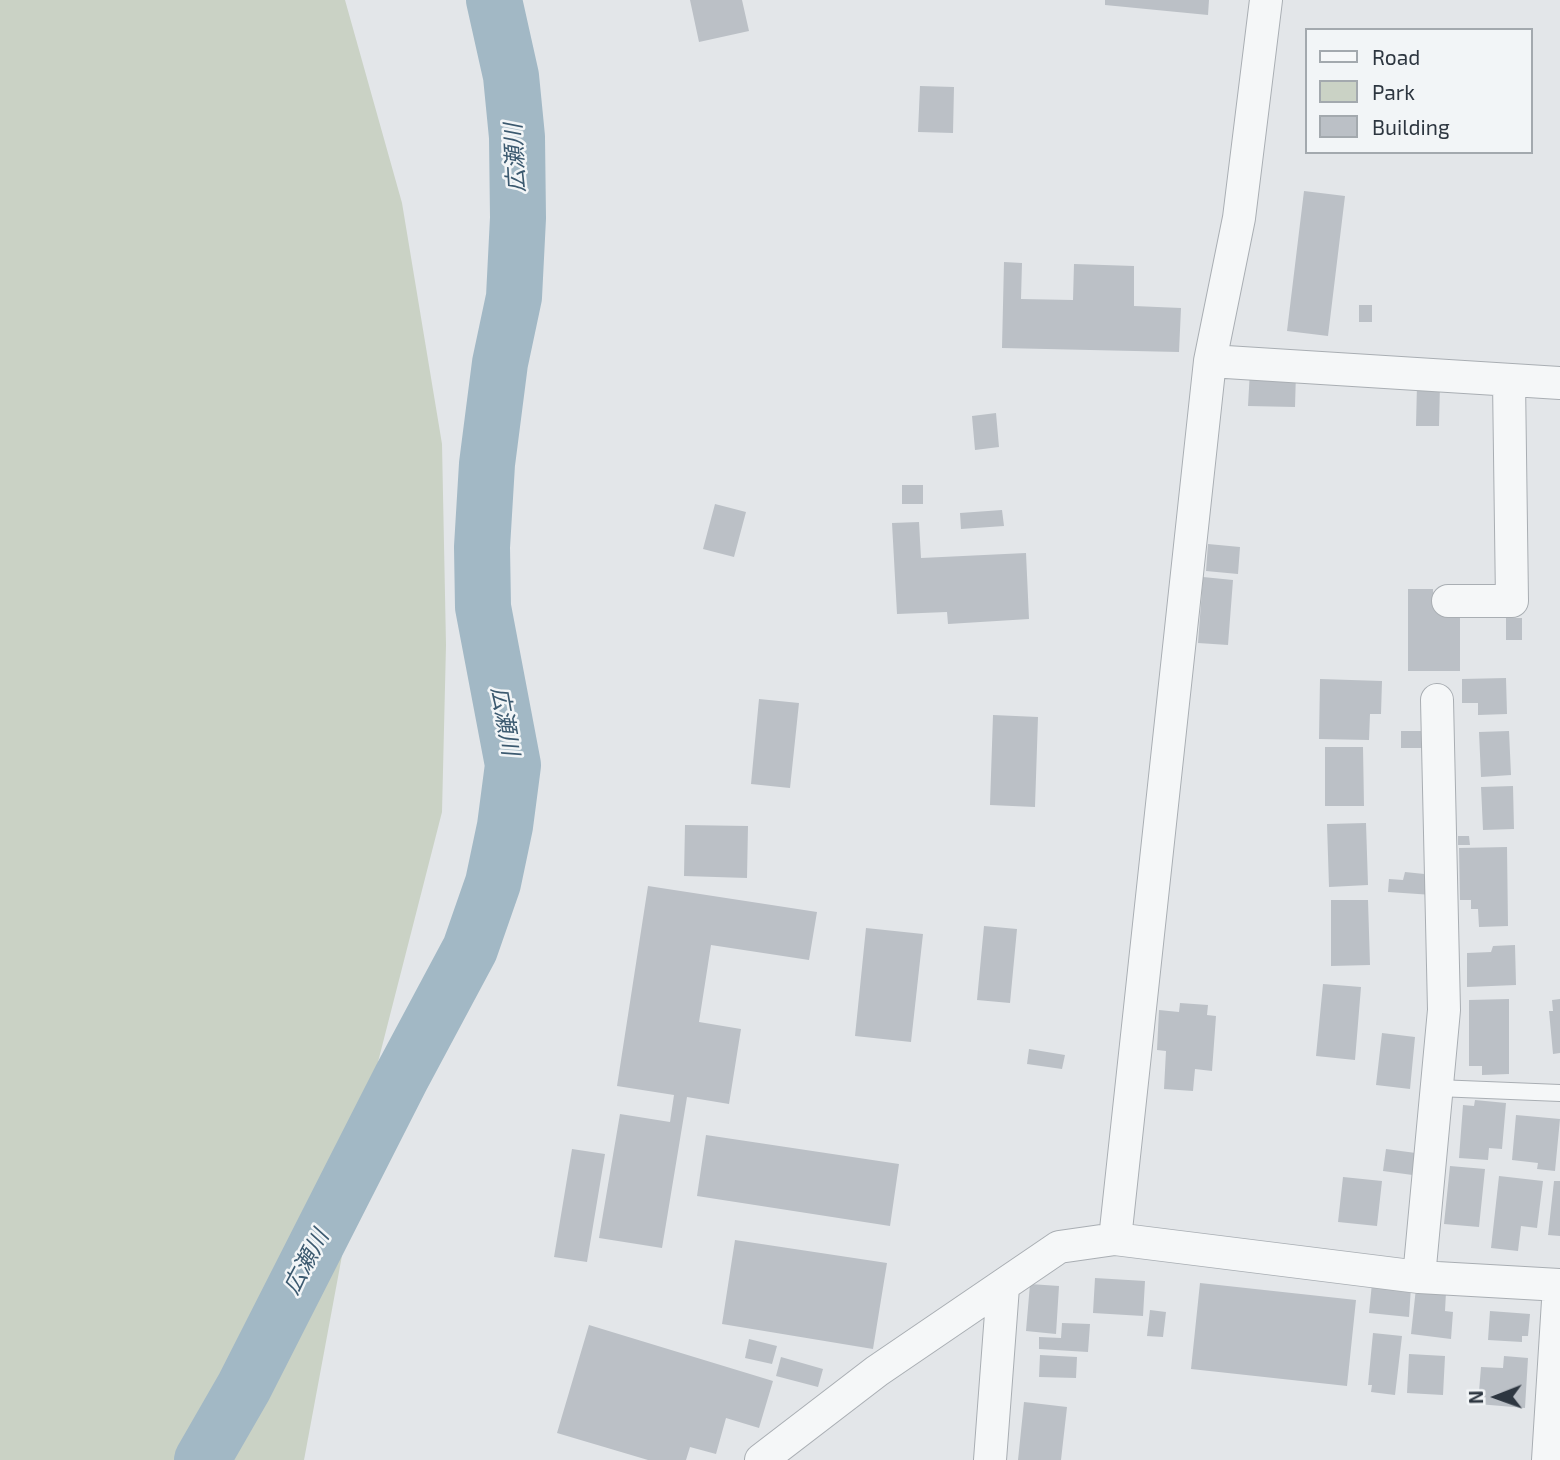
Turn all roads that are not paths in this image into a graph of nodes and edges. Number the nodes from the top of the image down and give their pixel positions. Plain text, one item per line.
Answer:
1 (1266, 0) edge
2 (1210, 361) junction
3 (1509, 381) junction
4 (1560, 383) edge
5 (1448, 601) dead end
6 (1437, 700) dead end
7 (1437, 1088) junction
8 (1560, 1093) edge
9 (1115, 1239) junction
10 (1419, 1277) junction
11 (1559, 1285) edge
12 (1003, 1287) junction
13 (761, 1460) edge
14 (990, 1460) edge
15 (1548, 1460) edge

1 - 2 street
2 - 3 street
2 - 9 street
3 - 4 street
3 - 5 street
6 - 7 street
7 - 8 lane
7 - 10 street
9 - 10 street
9 - 12 street
10 - 11 street
11 - 15 street
12 - 13 street
12 - 14 street

